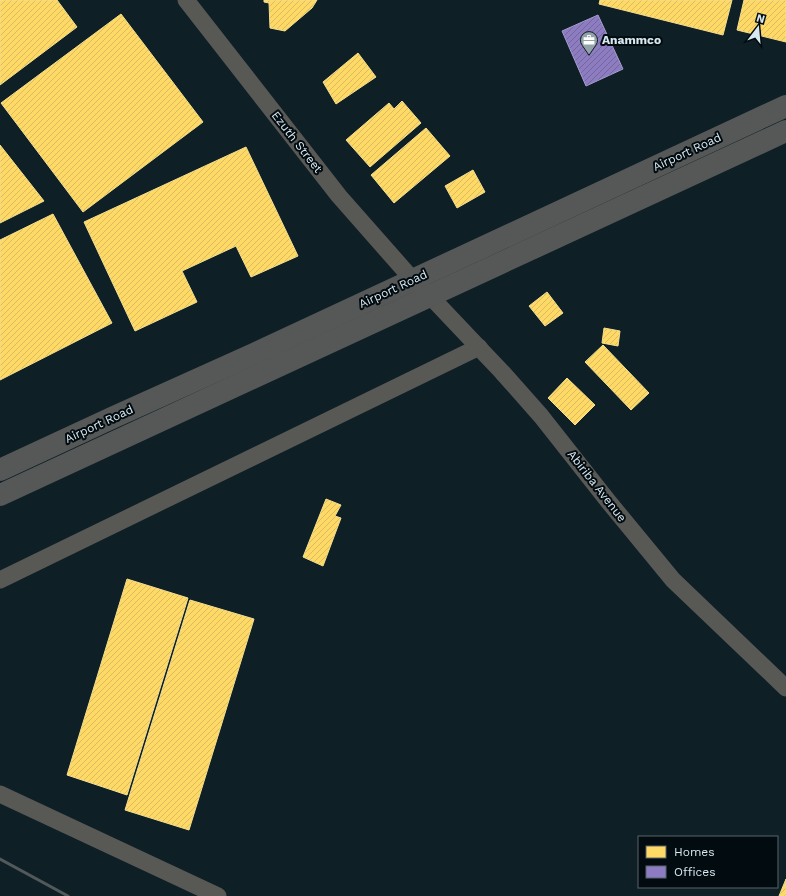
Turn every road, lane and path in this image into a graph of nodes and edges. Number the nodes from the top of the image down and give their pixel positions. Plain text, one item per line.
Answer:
1 (186, 0) edge
2 (786, 106) edge
3 (786, 131) edge
4 (413, 280) junction
5 (430, 296) junction
6 (479, 347) junction
7 (0, 470) edge
8 (0, 494) edge
9 (0, 580) edge
10 (786, 688) edge
11 (0, 794) edge
12 (218, 896) edge

1 - 4 street, Ezuth Street
2 - 4 main road, Airport Road
3 - 5 main road, Airport Road
4 - 5 street, Abiriba Avenue
4 - 7 main road, Airport Road
5 - 6 street, Abiriba Avenue
5 - 8 main road, Airport Road
6 - 9 street
6 - 10 street, Abiriba Avenue
11 - 12 street

